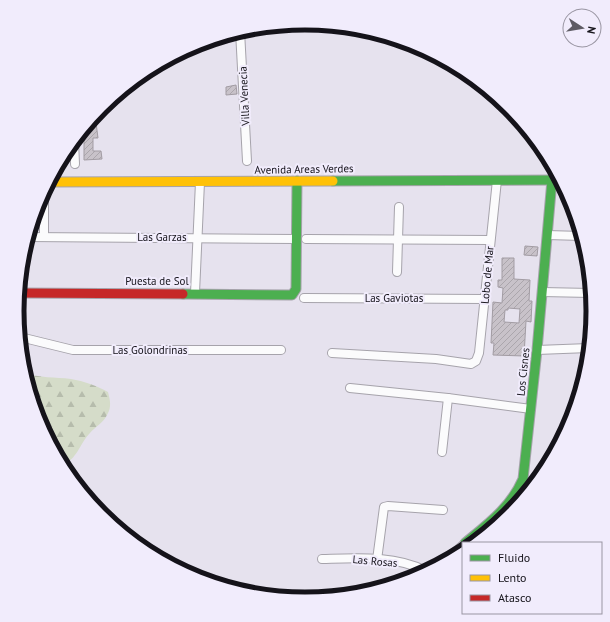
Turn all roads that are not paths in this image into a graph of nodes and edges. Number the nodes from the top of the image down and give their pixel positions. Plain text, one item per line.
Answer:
1 (240, 38) edge
2 (74, 150) edge
3 (247, 161) dead end
4 (75, 164) dead end
5 (497, 180) junction
6 (553, 180) edge
7 (298, 181) junction
8 (56, 182) edge
9 (200, 182) junction
10 (555, 184) edge
11 (44, 206) edge
12 (400, 207) dead end
13 (548, 235) junction
14 (575, 236) edge
15 (34, 237) edge
16 (44, 237) junction
17 (198, 237) junction
18 (301, 239) junction
19 (490, 240) junction
20 (398, 241) junction
21 (397, 272) dead end
22 (542, 292) junction
23 (25, 293) edge
24 (195, 293) junction
25 (585, 293) edge
26 (304, 298) dead end
27 (484, 299) junction
28 (25, 338) edge
29 (584, 348) edge
30 (281, 350) dead end
31 (537, 350) junction
32 (332, 353) dead end
33 (350, 388) dead end
34 (448, 398) junction
35 (531, 409) junction
36 (442, 452) dead end
37 (443, 510) dead end
38 (473, 536) edge
39 (322, 559) dead end
40 (377, 560) junction
41 (419, 568) edge

1 - 3 street, Villa Venecia
2 - 4 street
5 - 6 street, Avenida Areas Verdes
5 - 7 street, Avenida Areas Verdes
5 - 19 street, Lobo de Mar
7 - 9 street, Avenida Areas Verdes
7 - 18 street
8 - 9 street, Avenida Areas Verdes
9 - 17 street
10 - 13 street, Los Cisnes
11 - 16 street
12 - 20 street
13 - 14 street
13 - 22 street, Los Cisnes
15 - 16 street, Las Garzas
16 - 17 street, Las Garzas
17 - 18 street, Las Garzas
17 - 24 street
18 - 20 street, Las Garzas
18 - 24 street, Puesta de Sol
19 - 20 street, Las Garzas
19 - 27 street, Lobo de Mar
20 - 21 street
22 - 25 street
22 - 31 street, Los Cisnes
23 - 24 street, Puesta de Sol
26 - 27 street, Las Gaviotas
27 - 32 street, Lobo de Mar
28 - 30 street, Las Golondrinas
29 - 31 street
31 - 35 street, Los Cisnes
33 - 34 street
34 - 35 street
34 - 36 street
35 - 38 street, Los Cisnes
37 - 40 street
39 - 40 street, Las Rosas
40 - 41 street, Las Rosas

